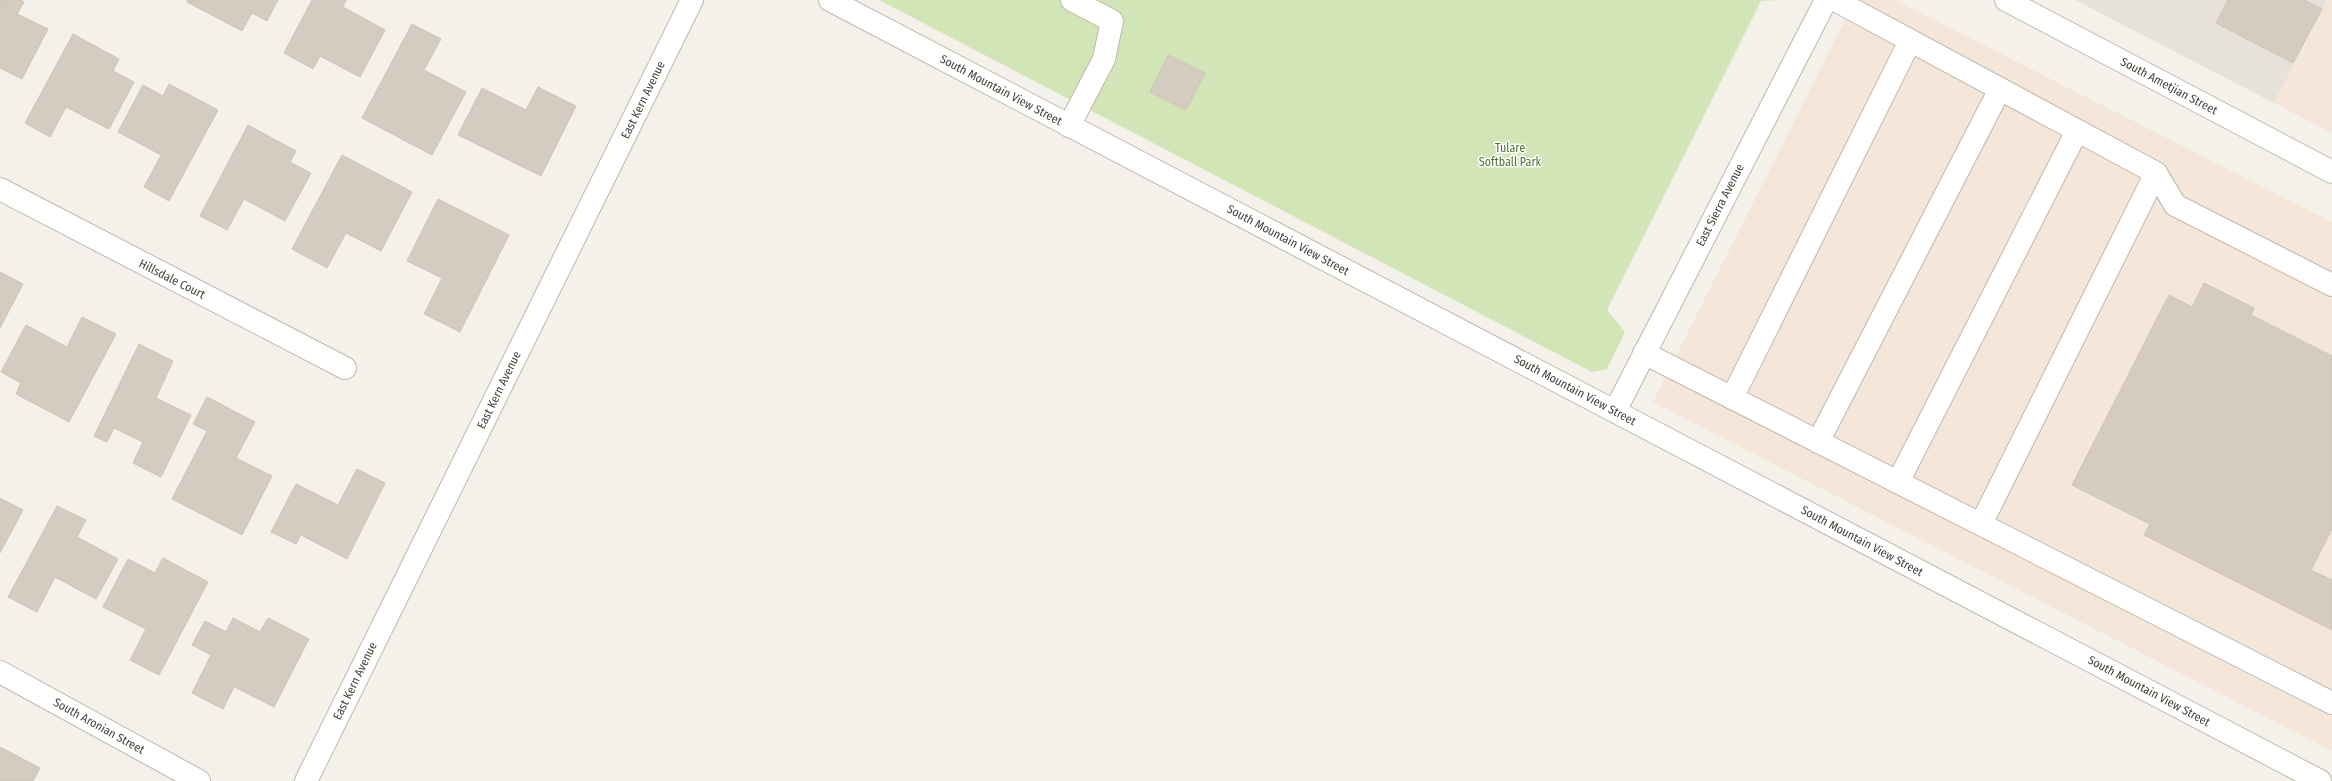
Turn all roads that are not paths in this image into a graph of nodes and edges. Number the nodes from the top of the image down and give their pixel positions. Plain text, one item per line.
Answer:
1 (692, 0) edge
2 (830, 0) edge
3 (1072, 0) edge
4 (1826, 0) edge
5 (1835, 0) edge
6 (2006, 0) edge
7 (1910, 40) junction
8 (2000, 89) junction
9 (1069, 126) junction
10 (2077, 131) junction
11 (2332, 172) edge
12 (2156, 173) junction
13 (0, 189) edge
14 (2332, 285) edge
15 (1644, 353) junction
16 (345, 368) dead end
17 (1732, 398) junction
18 (1615, 411) junction
19 (1818, 442) junction
20 (1898, 482) junction
21 (1980, 524) junction
22 (0, 672) edge
23 (2332, 703) edge
24 (199, 781) edge
25 (306, 781) edge
26 (2320, 781) edge

1 - 25 street, East Kern Avenue
2 - 9 street, South Mountain View Street
3 - 9 street
4 - 15 street, East Sierra Avenue
5 - 7 street
6 - 11 street, South Ametjian Street
7 - 8 street
7 - 17 street
8 - 10 street
8 - 19 street
9 - 18 street, South Mountain View Street
10 - 12 street
10 - 20 street
12 - 14 street
12 - 21 street
13 - 16 street, Hillsdale Court
15 - 17 street
15 - 18 street, East Sierra Avenue
17 - 19 street
18 - 26 street, South Mountain View Street
19 - 20 street
20 - 21 street
21 - 23 street
22 - 24 street, South Aronian Street

